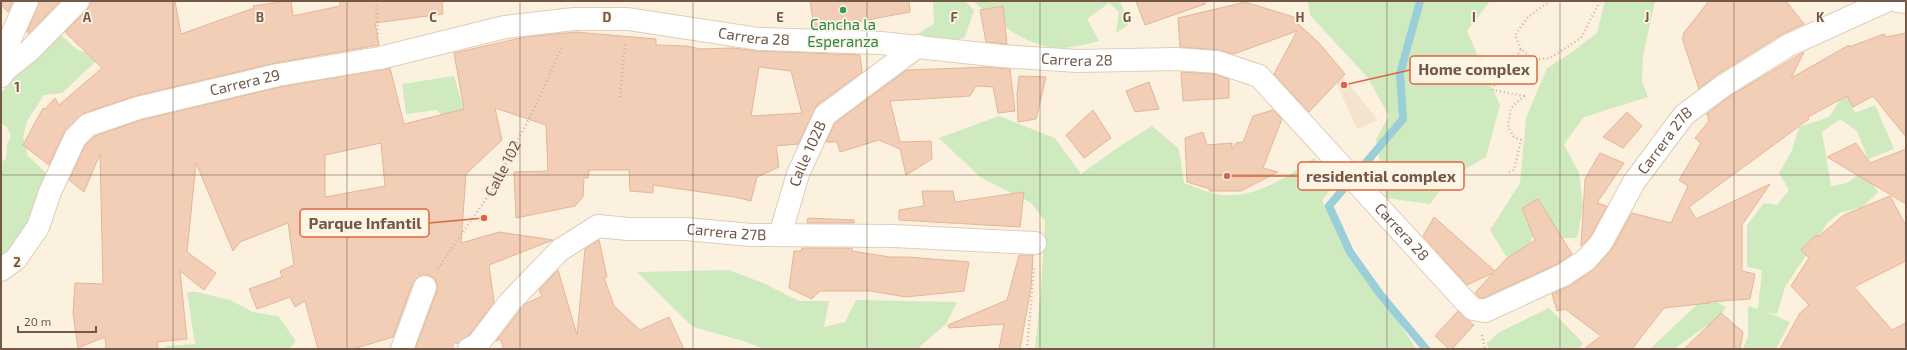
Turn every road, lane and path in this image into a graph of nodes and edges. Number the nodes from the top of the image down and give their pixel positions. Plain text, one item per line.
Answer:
1 (27, 1) edge
2 (78, 1) edge
3 (376, 1) edge
4 (1550, 1) edge
5 (1600, 1) edge
6 (1886, 1) edge
7 (1898, 1) edge
8 (1906, 2) edge
9 (574, 17) edge
10 (628, 19) junction
11 (918, 46) junction
12 (1520, 49) junction
13 (380, 58) junction
14 (3, 74) edge
15 (620, 97) dead end
16 (1509, 172) dead end
17 (780, 235) junction
18 (1035, 243) joint
19 (1, 270) edge
20 (424, 288) joint
21 (1477, 311) joint
22 (402, 349) edge
23 (469, 349) edge
24 (1027, 349) edge

1 - 14 street
2 - 14 street
3 - 13 path
4 - 12 path
5 - 12 path
6 - 21 street, Carrera 27B
7 - 8 street
9 - 10 street, Carrera 28
9 - 13 street, Carrera 29
9 - 20 path, Calle 102
10 - 11 street, Carrera 28
10 - 15 path
11 - 17 street, Calle 102B
11 - 21 street, Carrera 28
12 - 16 path
13 - 19 street, Carrera 29
17 - 18 street, Carrera 27B
17 - 23 street, Carrera 27B
18 - 24 path
20 - 22 street

